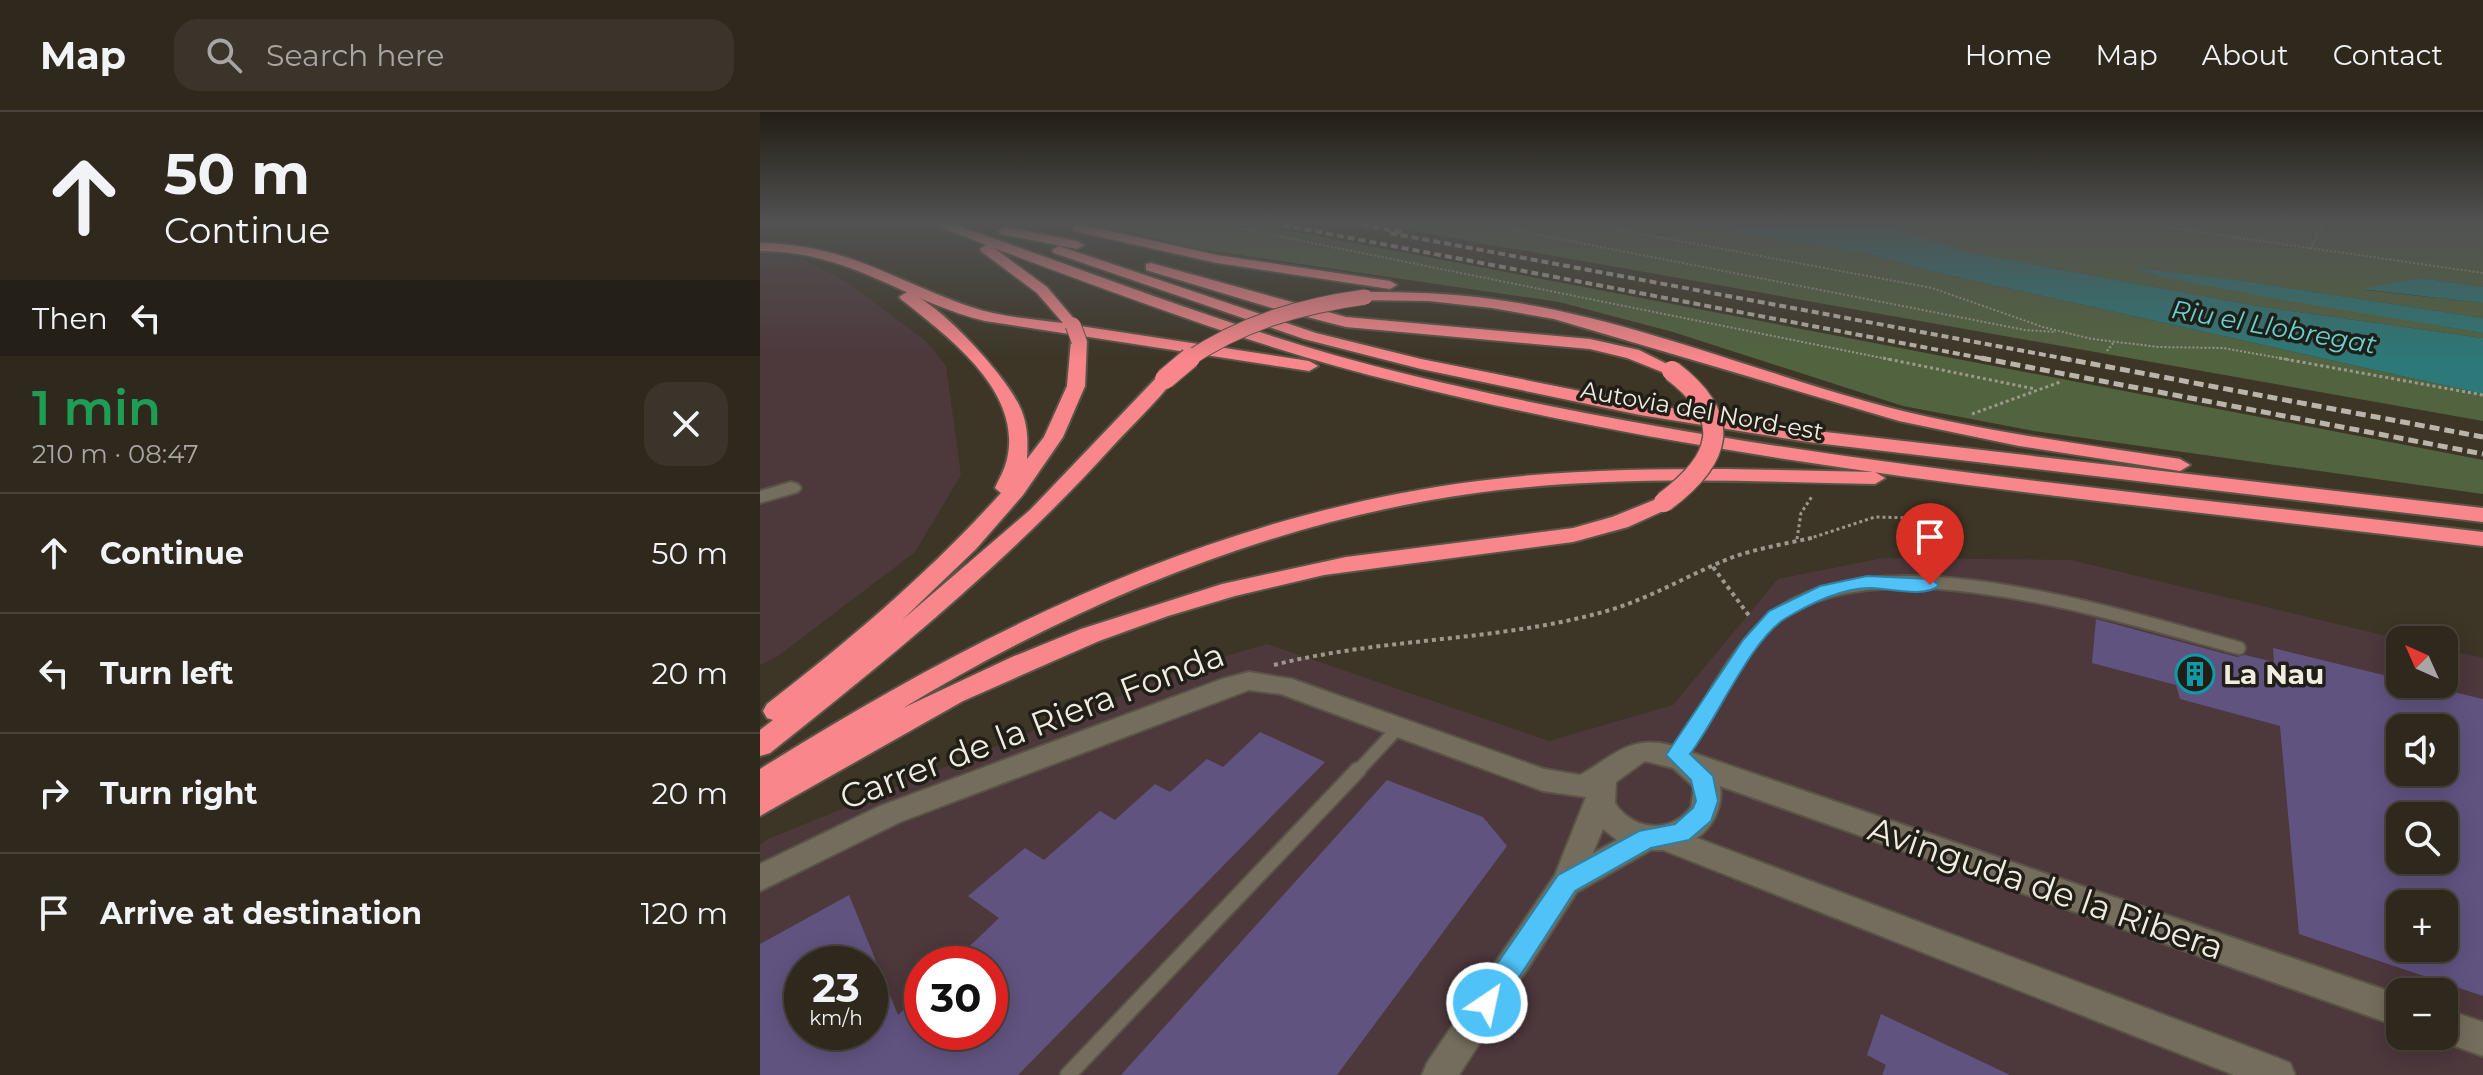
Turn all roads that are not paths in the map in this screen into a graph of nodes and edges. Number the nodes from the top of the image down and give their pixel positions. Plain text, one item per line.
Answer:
1 (864, 268) edge
2 (1013, 268) edge
3 (1061, 268) edge
4 (1109, 268) edge
5 (1156, 268) edge
6 (1195, 268) edge
7 (1267, 268) edge
8 (877, 273) junction
9 (1377, 324) junction
10 (1726, 363) junction
11 (1396, 376) junction
12 (2009, 482) junction
13 (791, 488) dead end
14 (760, 497) edge
15 (2451, 511) junction
16 (2483, 515) edge
17 (2483, 539) edge
18 (908, 599) junction
19 (2239, 648) dead end
20 (760, 725) edge
21 (1397, 729) junction
22 (760, 745) edge
23 (1685, 760) junction
24 (760, 784) edge
25 (1603, 787) junction
26 (760, 804) edge
27 (1656, 838) junction
28 (760, 878) edge
29 (1566, 883) junction
30 (2386, 1006) edge
31 (2458, 1031) edge
32 (2483, 1039) edge
33 (1068, 1075) edge
34 (1439, 1075) edge
35 (2278, 1075) edge

1 - 8 highway
2 - 18 highway
3 - 11 highway, Autovia del Nord-est
4 - 15 highway, Autovia del Nord-est
5 - 9 highway
6 - 9 highway
7 - 10 highway
8 - 11 highway
8 - 18 highway
9 - 26 highway, bridge
10 - 15 highway
10 - 22 highway, bridge
11 - 12 highway, Autovia del Nord-est
12 - 17 highway, Autovia del Nord-est
12 - 24 highway
13 - 14 street
15 - 16 highway, Autovia del Nord-est
18 - 20 highway
19 - 23 lane
21 - 25 street, Carrer de la Riera Fonda
21 - 28 street, Carrer de la Riera Fonda
21 - 33 lane
23 - 25 street
23 - 27 street
23 - 30 street, Avinguda de la Ribera
25 - 27 street
25 - 29 street
27 - 29 street
27 - 35 street
29 - 34 street
31 - 32 street

